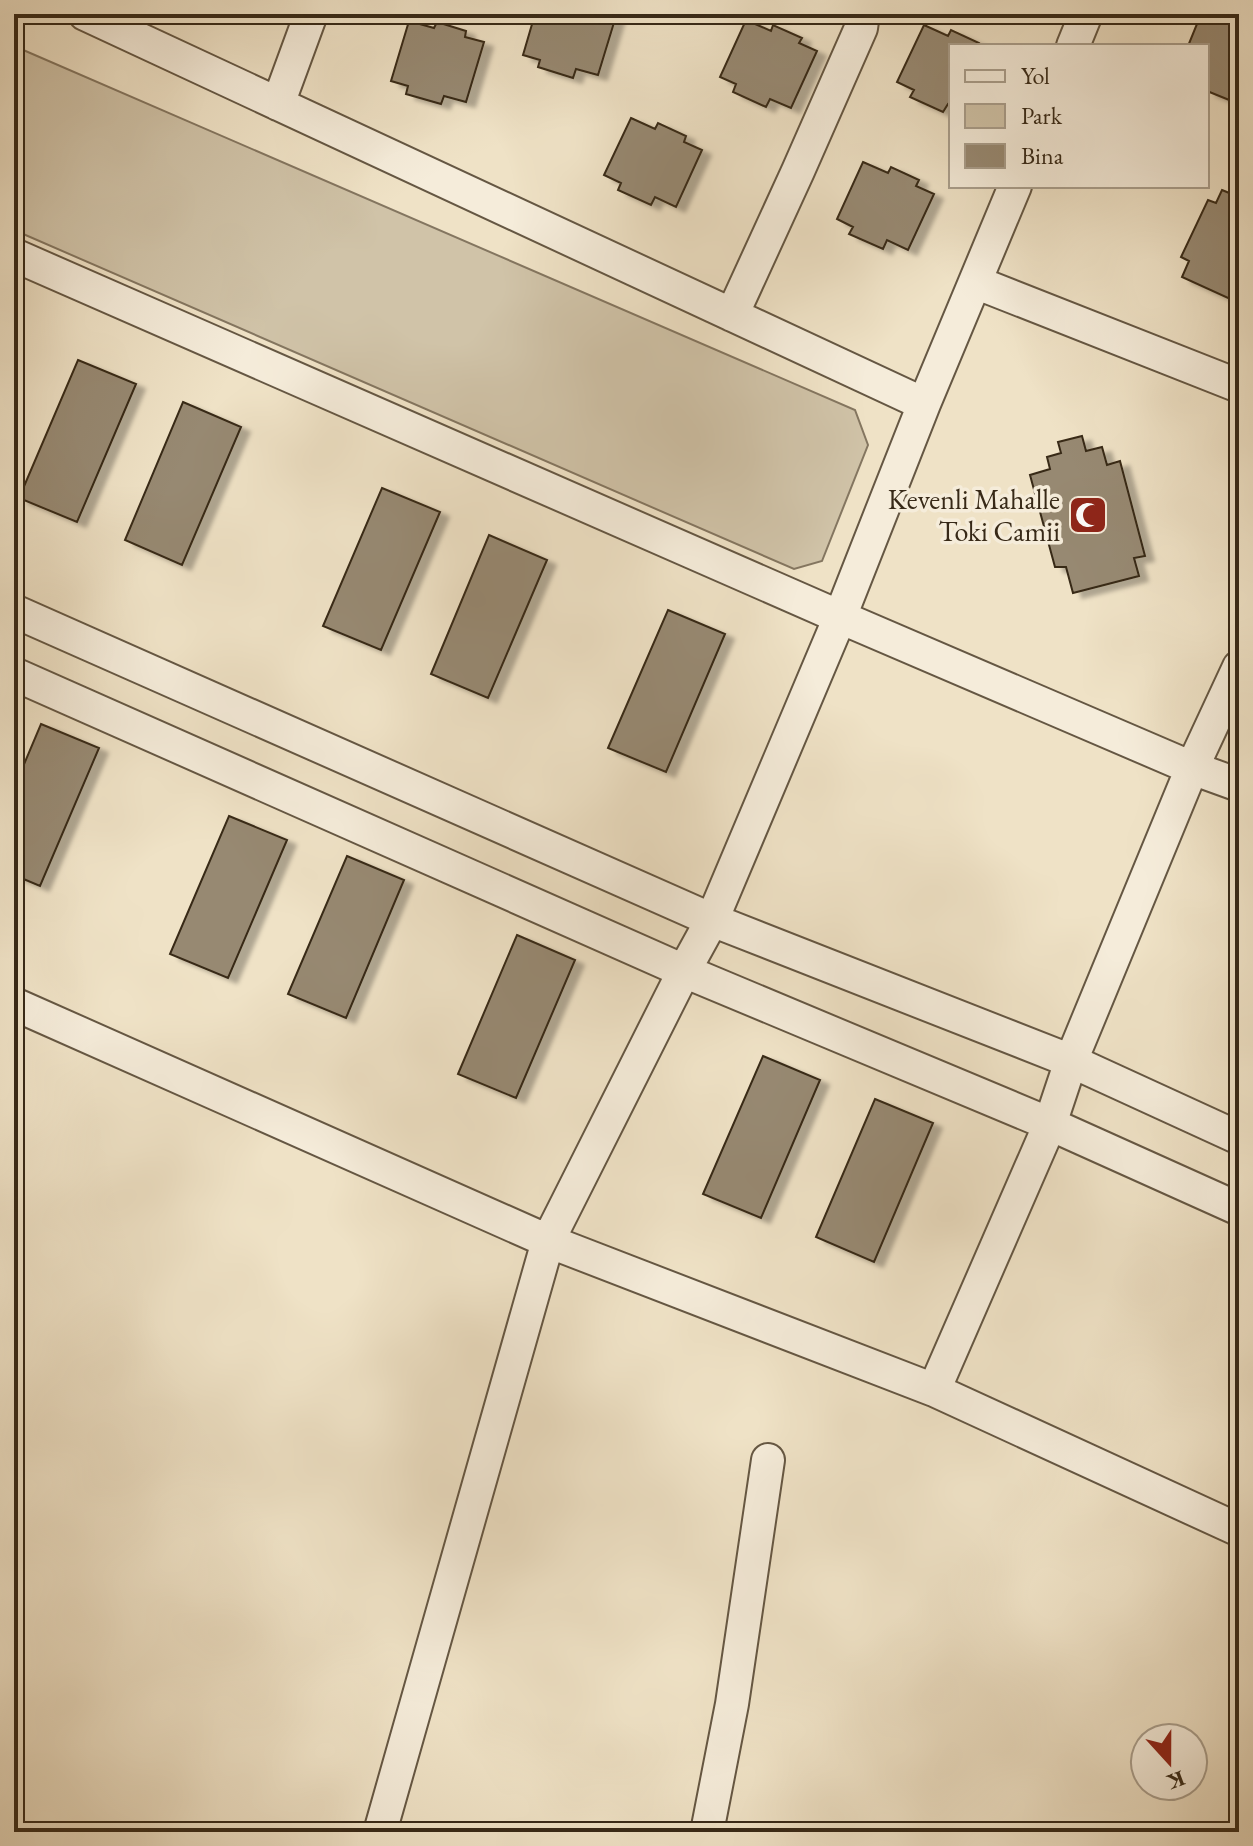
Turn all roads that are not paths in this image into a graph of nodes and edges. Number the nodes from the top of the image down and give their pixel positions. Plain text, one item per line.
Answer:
1 (85, 14) edge
2 (311, 14) edge
3 (863, 14) edge
4 (1086, 14) edge
5 (1074, 44) edge
6 (278, 104) junction
7 (1014, 188) edge
8 (14, 255) edge
9 (975, 282) junction
10 (732, 315) junction
11 (1239, 386) edge
12 (924, 404) junction
13 (14, 611) edge
14 (840, 617) junction
15 (1239, 667) edge
16 (14, 674) edge
17 (1192, 768) junction
18 (1239, 785) edge
19 (712, 920) junction
20 (684, 971) junction
21 (14, 1004) edge
22 (1071, 1061) junction
23 (1050, 1124) junction
24 (1239, 1138) edge
25 (1239, 1209) edge
26 (548, 1241) junction
27 (934, 1390) junction
28 (768, 1460) dead end
29 (1239, 1530) edge
30 (380, 1832) edge
31 (707, 1832) edge

1 - 6 street
2 - 6 street
3 - 10 street
4 - 5 street
6 - 10 street
7 - 9 street
8 - 14 street
9 - 11 street
9 - 12 street
10 - 12 street
12 - 14 street
13 - 19 street
14 - 17 street
14 - 19 street
15 - 17 street
16 - 20 street
17 - 18 street
17 - 22 street
19 - 20 street
19 - 22 street
20 - 23 street
20 - 26 street
21 - 26 street
22 - 23 street
22 - 24 street
23 - 25 street
23 - 27 street
26 - 27 street
26 - 30 street
27 - 29 street
28 - 31 street

